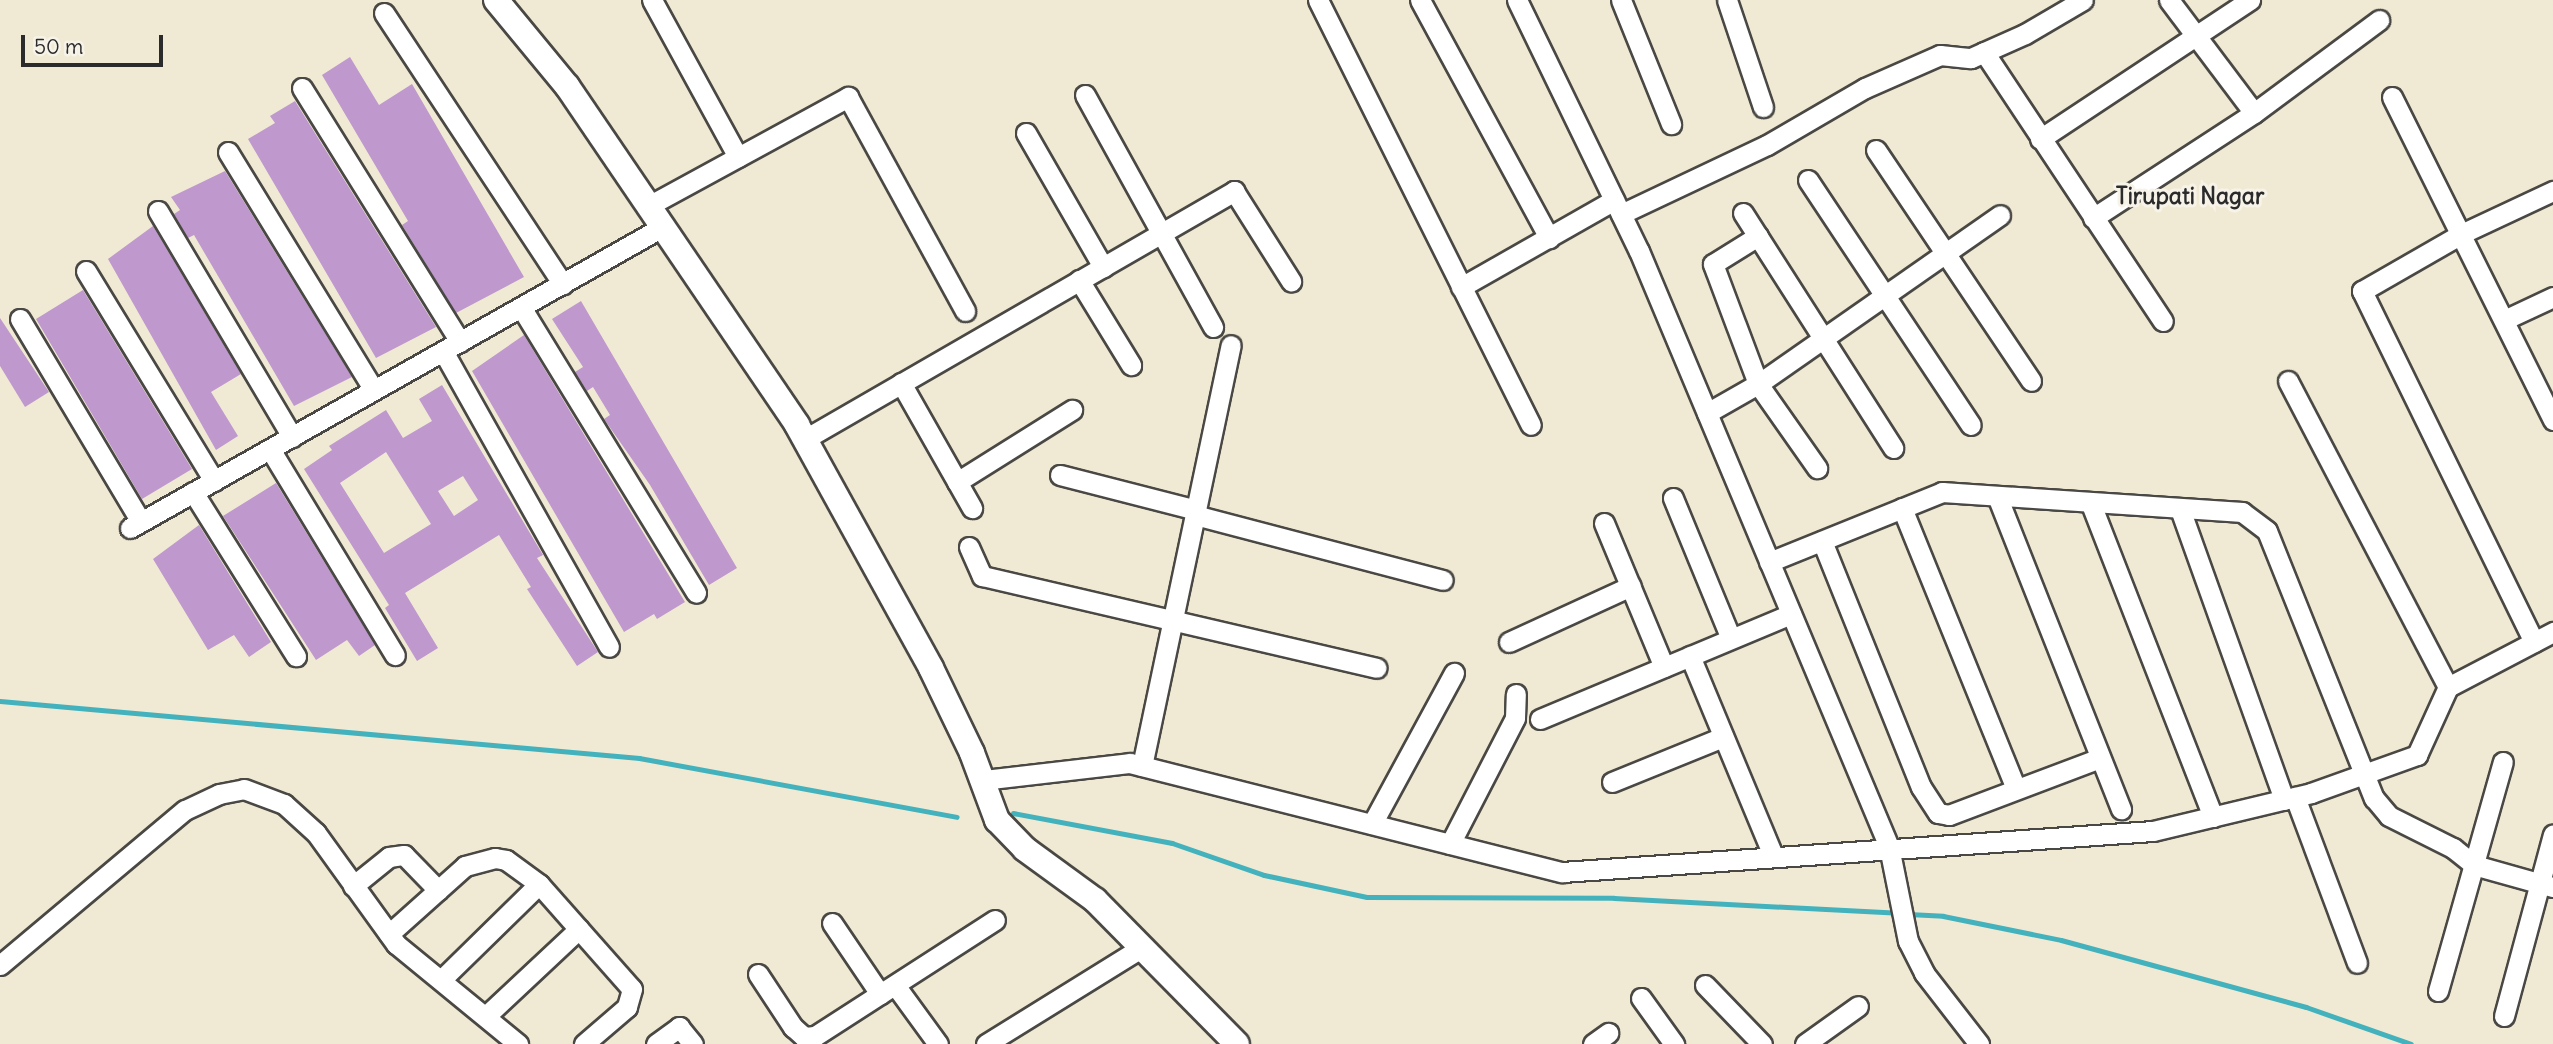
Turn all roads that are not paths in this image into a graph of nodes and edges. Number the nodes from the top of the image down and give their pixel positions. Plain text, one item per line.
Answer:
1 (496, 0) edge
2 (652, 0) edge
3 (1318, 0) edge
4 (1420, 0) edge
5 (1517, 0) edge
6 (1621, 0) edge
7 (1727, 0) edge
8 (2083, 0) edge
9 (2169, 0) edge
10 (2250, 0) edge
11 (384, 13) dead end
12 (2379, 20) dead end
13 (2197, 37) junction
14 (1984, 52) junction
15 (302, 88) dead end
16 (1085, 95) dead end
17 (2392, 97) dead end
18 (1763, 107) dead end
19 (2254, 113) junction
20 (1671, 124) dead end
21 (1026, 133) dead end
22 (2040, 139) junction
23 (1876, 150) dead end
24 (228, 152) dead end
25 (738, 157) junction
26 (1808, 180) dead end
27 (2553, 191) edge
28 (650, 205) junction
29 (1618, 207) junction
30 (158, 211) dead end
31 (1743, 213) dead end
32 (2000, 215) dead end
33 (2094, 218) junction
34 (664, 226) junction
35 (1162, 232) junction
36 (2460, 234) junction
37 (1758, 236) junction
38 (1549, 238) junction
39 (1945, 252) junction
40 (1103, 267) junction
41 (86, 271) dead end
42 (1079, 281) junction
43 (1291, 281) dead end
44 (563, 284) junction
45 (1461, 287) junction
46 (1884, 295) junction
47 (2553, 297) edge
48 (521, 307) junction
49 (965, 311) dead end
50 (20, 319) dead end
51 (2504, 320) junction
52 (2163, 321) dead end
53 (1213, 327) dead end
54 (1822, 336) junction
55 (1231, 345) dead end
56 (451, 347) junction
57 (1131, 365) dead end
58 (2031, 381) dead end
59 (2288, 381) dead end
60 (901, 383) junction
61 (1758, 384) junction
62 (374, 390) junction
63 (1072, 410) dead end
64 (2551, 410) edge
65 (1707, 413) junction
66 (1531, 425) dead end
67 (1971, 425) dead end
68 (292, 437) junction
69 (805, 439) junction
70 (1893, 448) dead end
71 (270, 449) junction
72 (1817, 468) dead end
73 (1059, 475) dead end
74 (214, 481) junction
75 (957, 482) junction
76 (194, 492) junction
77 (1997, 496) junction
78 (1673, 498) dead end
79 (2091, 504) junction
80 (972, 508) dead end
81 (1902, 508) junction
82 (2180, 509) junction
83 (1196, 512) junction
84 (1604, 523) dead end
85 (1822, 541) junction
86 (969, 547) dead end
87 (1769, 562) junction
88 (1443, 580) dead end
89 (1631, 586) junction
90 (695, 593) dead end
91 (1791, 614) junction
92 (1173, 620) junction
93 (2553, 632) edge
94 (1731, 639) junction
95 (1510, 642) dead end
96 (2534, 642) junction
97 (609, 647) dead end
98 (395, 655) dead end
99 (296, 656) dead end
100 (1690, 656) junction
101 (1664, 667) junction
102 (1376, 668) dead end
103 (1454, 673) dead end
104 (2448, 687) junction
105 (1516, 694) dead end
106 (1540, 719) dead end
107 (1723, 737) junction
108 (2100, 758) junction
109 (2503, 762) dead end
110 (1142, 766) junction
111 (2362, 774) junction
112 (983, 780) junction
113 (1612, 782) dead end
114 (2016, 789) junction
115 (2289, 798) junction
116 (2121, 809) dead end
117 (2213, 817) junction
118 (1372, 824) junction
119 (2553, 834) edge
120 (1450, 844) junction
121 (1889, 847) junction
122 (1773, 855) junction
123 (2474, 865) junction
124 (539, 884) junction
125 (2546, 884) edge
126 (353, 886) junction
127 (438, 890) junction
128 (995, 920) dead end
129 (832, 923) dead end
130 (579, 929) junction
131 (389, 934) junction
132 (1142, 948) junction
133 (2357, 963) dead end
134 (0, 965) edge
135 (758, 974) dead end
136 (441, 980) junction
137 (1705, 985) dead end
138 (888, 990) junction
139 (2438, 991) dead end
140 (1641, 998) dead end
141 (1858, 1006) dead end
142 (487, 1015) junction
143 (2504, 1016) dead end
144 (517, 1044) edge
145 (584, 1044) edge
146 (656, 1044) edge
147 (693, 1044) edge
148 (938, 1044) edge
149 (986, 1044) edge
150 (1237, 1044) edge
151 (1674, 1044) edge
152 (1762, 1044) edge
153 (1805, 1044) edge
154 (1979, 1044) edge

1 - 28 street
2 - 25 street
3 - 45 street
4 - 38 street
5 - 29 street
6 - 20 street
7 - 18 street
8 - 14 street
9 - 13 street
10 - 13 street
11 - 44 street
12 - 19 street
13 - 19 street
13 - 22 street
14 - 22 street
14 - 29 street
15 - 56 street
16 - 35 street
17 - 36 street
19 - 33 street
21 - 40 street
22 - 33 street
23 - 39 street
24 - 62 street
25 - 28 street
25 - 49 street
26 - 46 street
27 - 36 street
28 - 34 street
29 - 38 street
29 - 65 street
30 - 68 street
31 - 37 street
32 - 39 street
33 - 52 street
34 - 44 street
34 - 69 street
35 - 40 street
35 - 43 street
35 - 53 street
36 - 51 street
36 - 96 street
37 - 54 street
37 - 61 street
38 - 45 street
39 - 46 street
39 - 58 street
40 - 42 street
41 - 74 street
42 - 57 street
42 - 60 street
44 - 48 street
45 - 66 street
46 - 54 street
46 - 67 street
47 - 51 street
48 - 56 street
48 - 90 street
50 - 76 street
51 - 64 street
54 - 61 street
54 - 70 street
55 - 83 street
56 - 62 street
56 - 97 street
59 - 104 street
60 - 69 street
60 - 75 street
61 - 65 street
61 - 72 street
62 - 68 street
63 - 75 street
65 - 87 street
68 - 71 street
69 - 112 street
71 - 74 street
71 - 98 street
73 - 83 street
74 - 76 street
75 - 80 street
76 - 99 street
77 - 79 street
77 - 81 street
77 - 108 street
78 - 94 street
79 - 82 street
79 - 117 street
81 - 85 street
81 - 114 street
82 - 111 street
82 - 115 street
83 - 88 street
83 - 92 street
84 - 89 street
85 - 87 street
85 - 114 street
86 - 92 street
87 - 91 street
89 - 95 street
89 - 101 street
91 - 94 street
91 - 121 street
92 - 102 street
92 - 110 street
93 - 96 street
94 - 100 street
96 - 104 street
100 - 101 street
100 - 107 street
101 - 106 street
103 - 118 street
104 - 111 street
105 - 120 street
107 - 113 street
107 - 122 street
108 - 114 street
108 - 116 street
109 - 123 street
110 - 112 street
110 - 118 street
111 - 115 street
111 - 123 street
112 - 132 street
115 - 117 street
115 - 133 street
117 - 121 street
118 - 120 street
119 - 125 street
120 - 122 street
121 - 122 street
121 - 154 street
123 - 125 street
123 - 139 street
124 - 127 street
124 - 130 street
124 - 136 street
125 - 143 street
126 - 127 street
126 - 131 street
126 - 134 street
127 - 131 street
128 - 138 street
129 - 138 street
130 - 142 street
130 - 145 street
131 - 136 street
132 - 149 street
132 - 150 street
135 - 138 street
136 - 142 street
137 - 152 street
138 - 148 street
140 - 151 street
141 - 153 street
142 - 144 street
146 - 147 street

